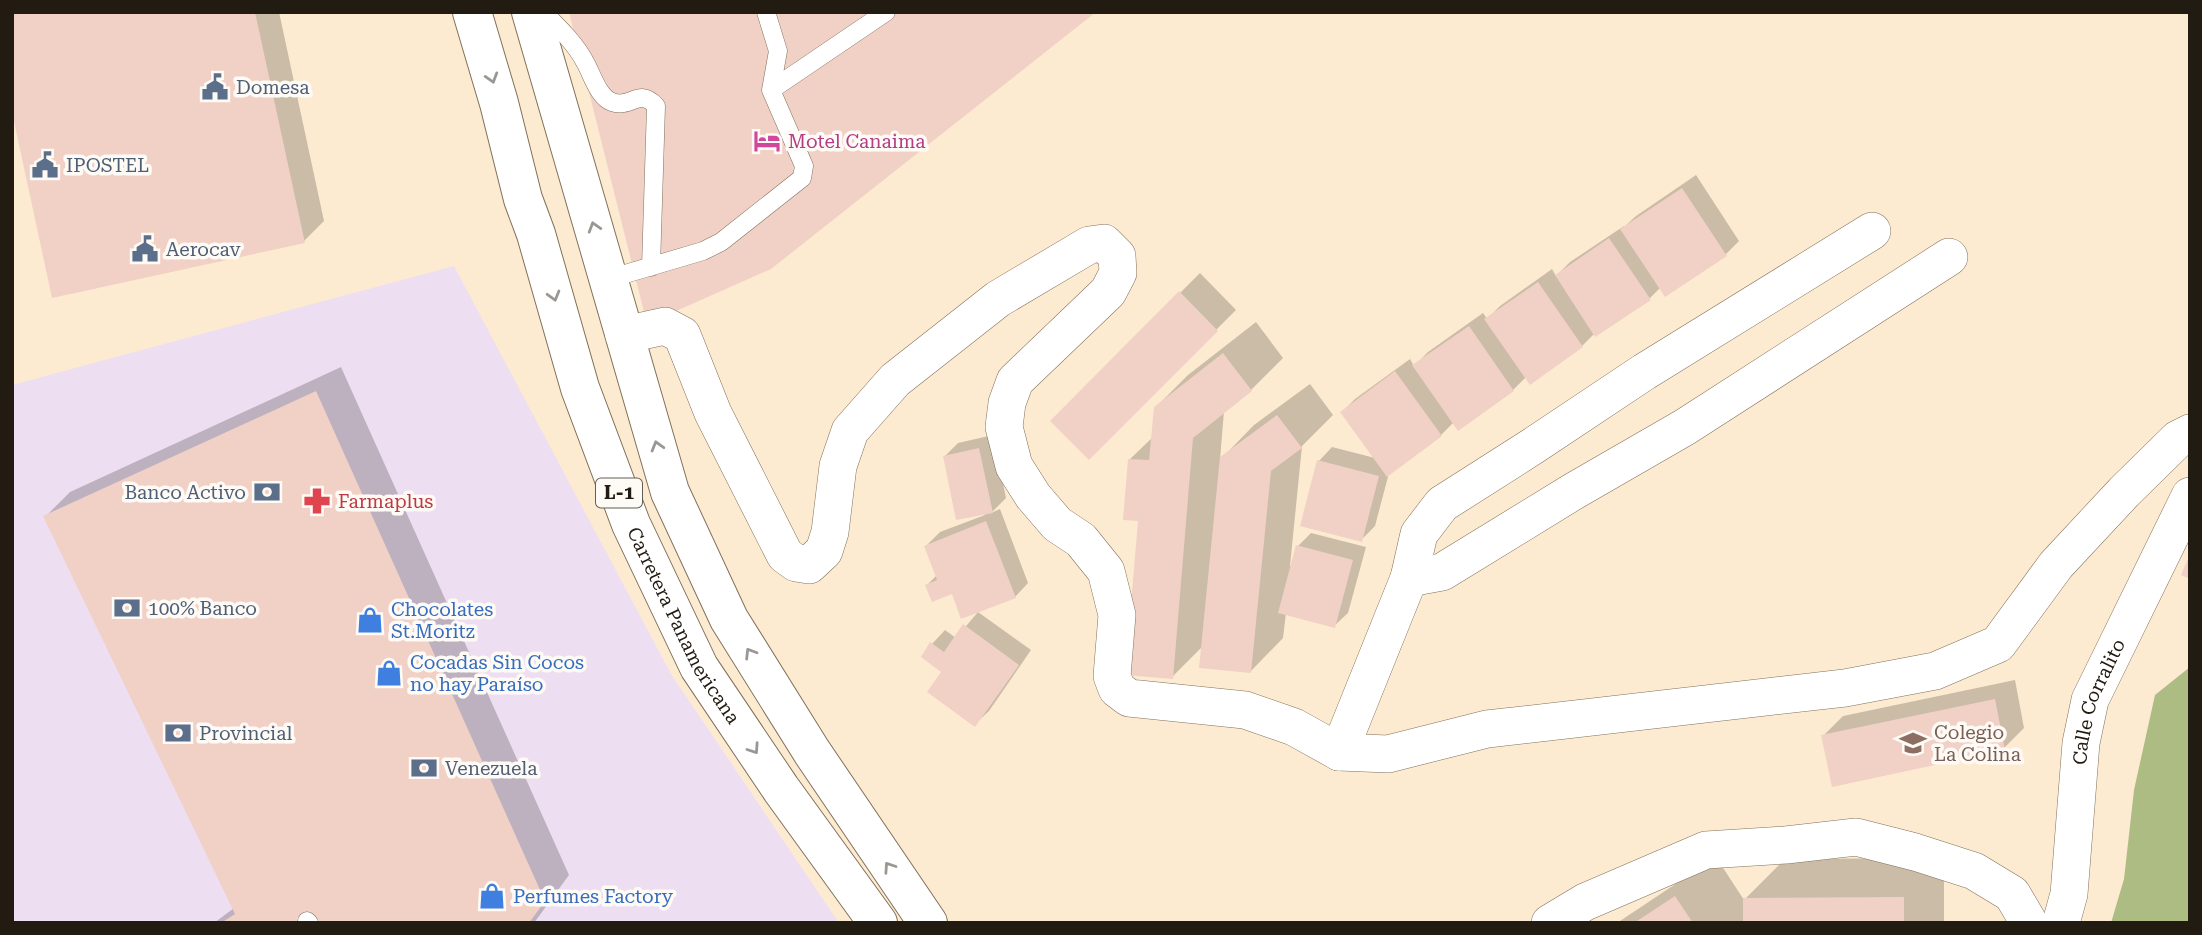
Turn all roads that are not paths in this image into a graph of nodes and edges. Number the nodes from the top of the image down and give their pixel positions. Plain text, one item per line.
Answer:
1 (472, 12) edge
2 (531, 12) edge
3 (543, 12) edge
4 (766, 12) edge
5 (886, 12) edge
6 (771, 90) junction
7 (1872, 231) dead end
8 (1949, 257) dead end
9 (651, 267) junction
10 (608, 279) junction
11 (624, 335) junction
12 (2190, 433) edge
13 (2190, 496) edge
14 (1409, 578) junction
15 (1339, 752) junction
16 (878, 923) edge
17 (928, 923) edge
18 (1549, 923) edge
19 (2029, 923) edge
20 (2061, 923) edge

1 -> 16 main road, Carretera Panamericana / L-1
10 -> 2 main road, L-1
3 - 9 lane
4 - 6 lane
5 - 6 lane
6 - 9 lane
7 - 14 street
8 - 14 street
9 - 10 lane
10 - 11 main road, L-1
11 - 15 street
17 -> 11 main road, L-1
12 - 15 street
13 - 20 street, Calle Corralito
14 - 15 street
18 - 19 street

